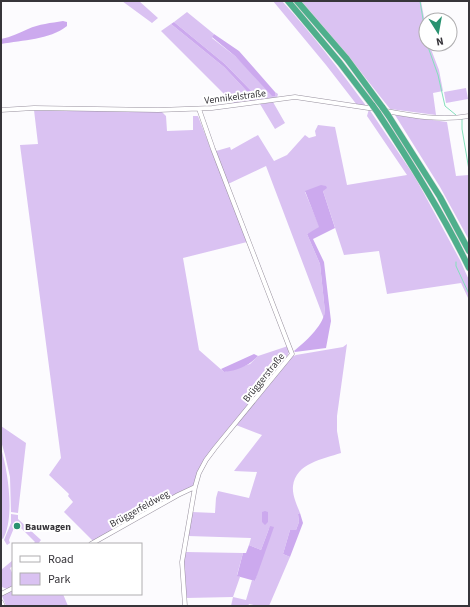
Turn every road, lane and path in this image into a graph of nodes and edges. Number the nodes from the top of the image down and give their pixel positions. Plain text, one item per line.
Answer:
1 (288, 1) edge
2 (297, 1) edge
3 (199, 109) junction
4 (1, 110) edge
5 (469, 116) edge
6 (469, 251) edge
7 (469, 268) edge
8 (195, 487) junction
9 (93, 543) edge
10 (12, 588) edge
11 (1, 594) edge
12 (1, 602) edge
13 (3, 606) edge
14 (185, 606) edge

1 - 7 highway, bridge
2 - 6 highway, bridge
3 - 4 street, Vennikelstraße
3 - 5 street, Vennikelstraße
3 - 8 street, Brüggerstraße
8 - 9 street, Brüggerfeldweg
8 - 14 street, Brüggerstraße
10 - 11 street
12 - 13 street

